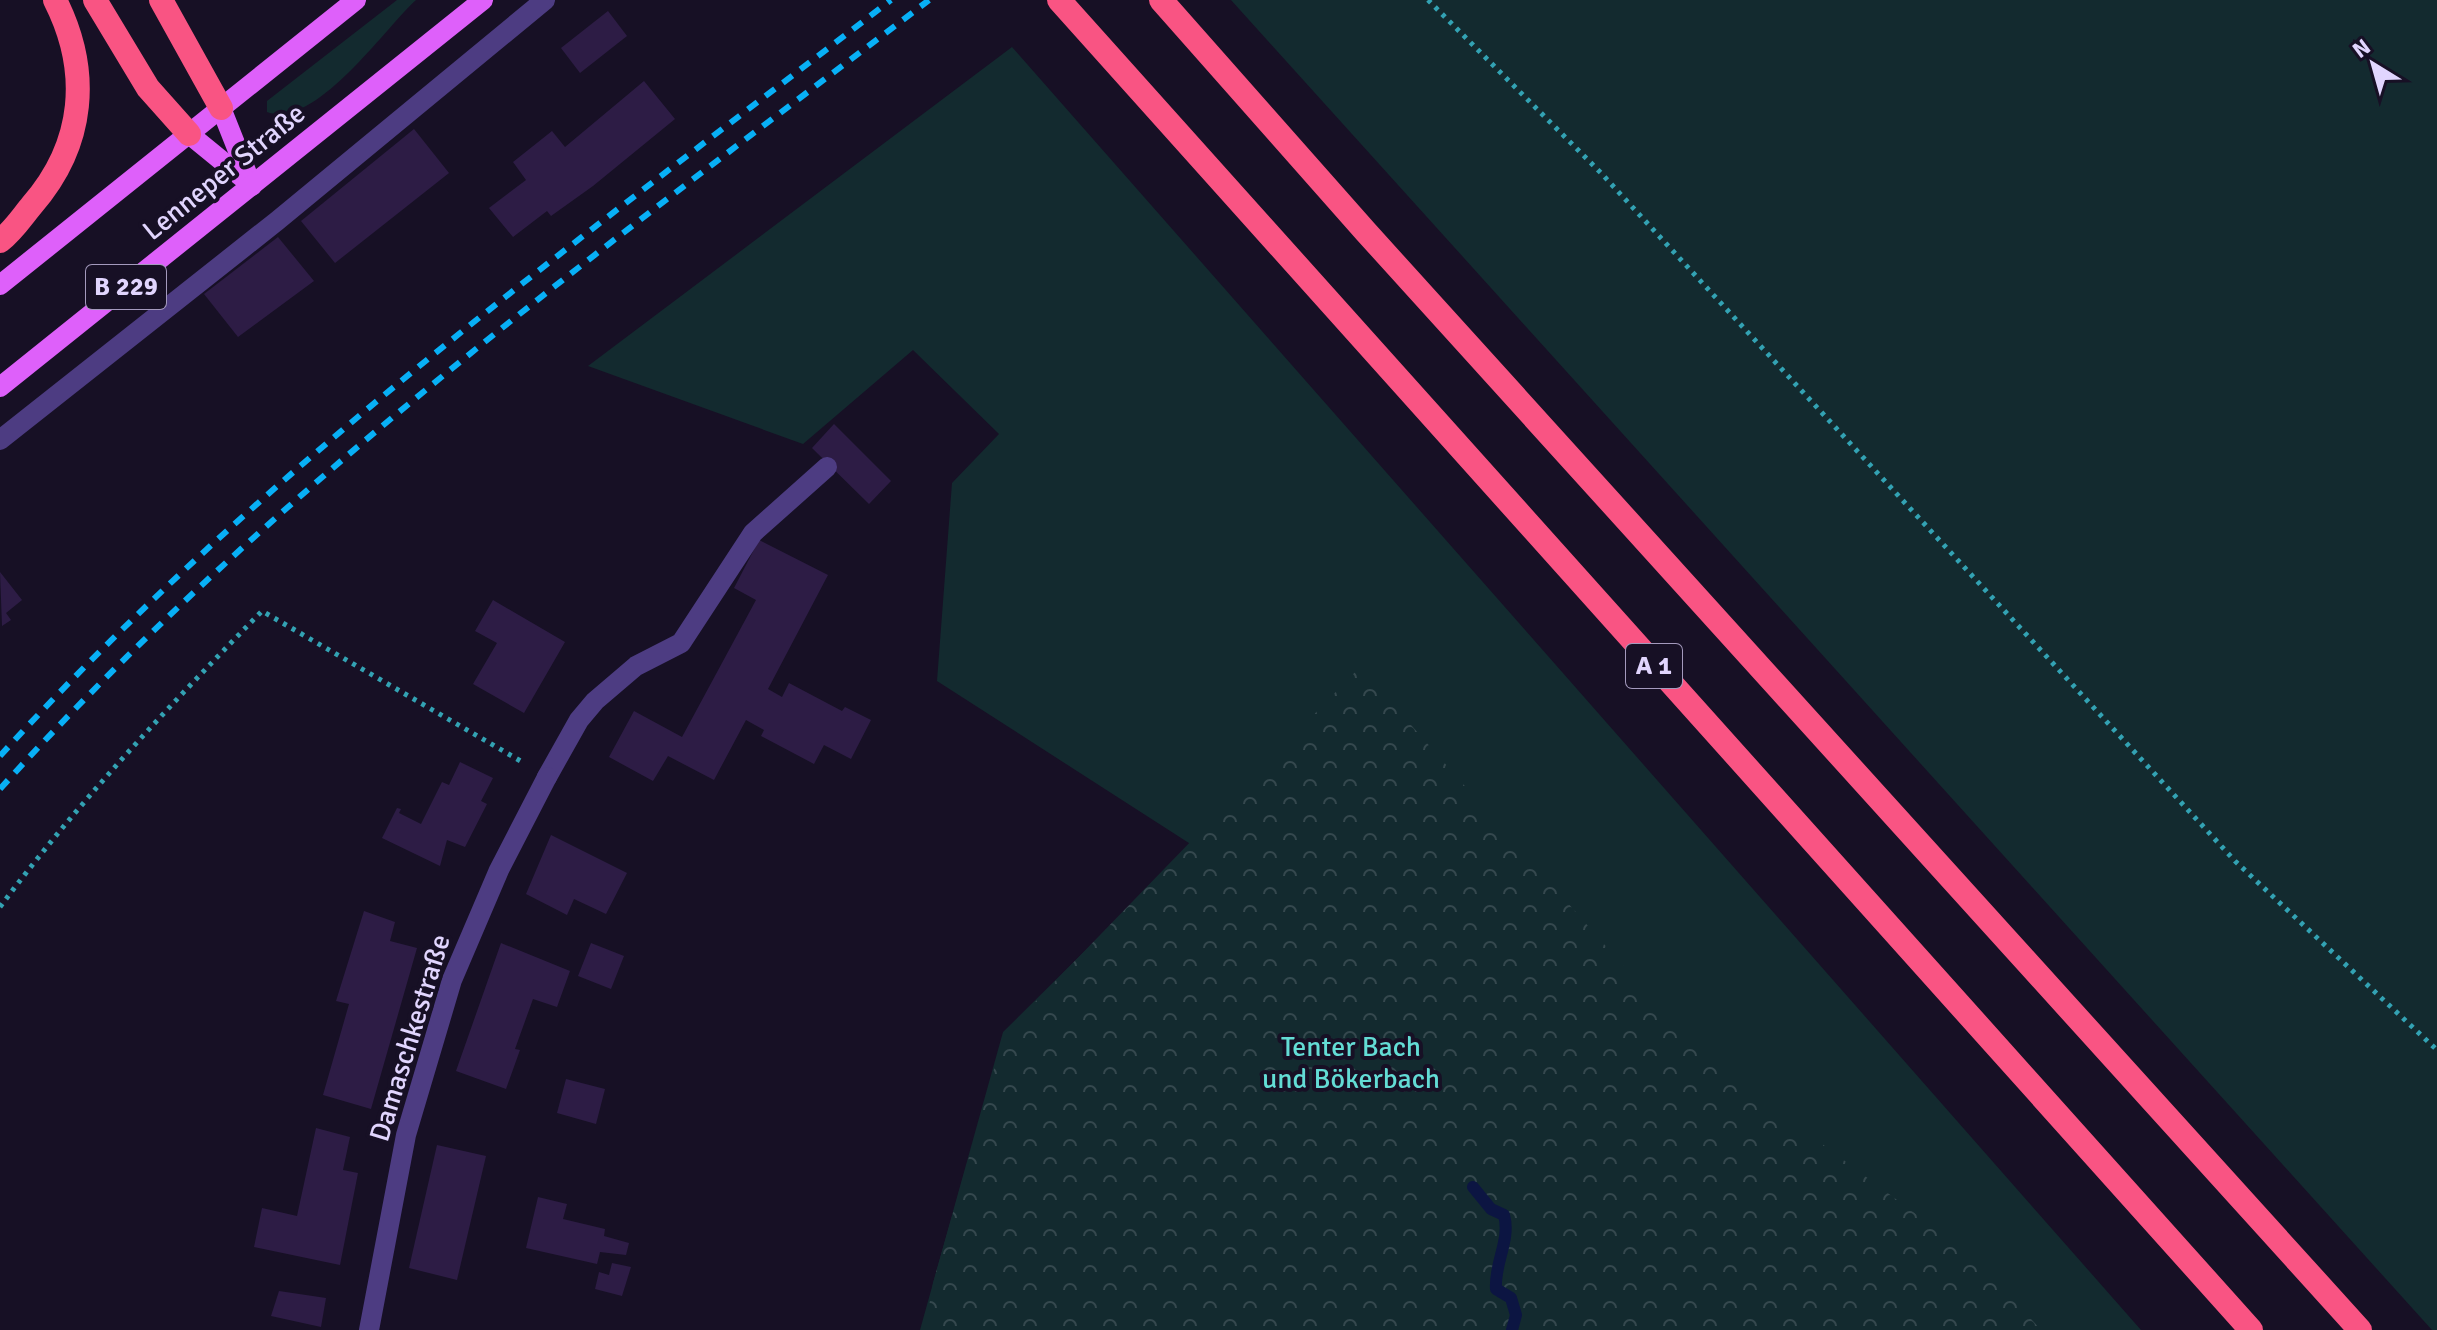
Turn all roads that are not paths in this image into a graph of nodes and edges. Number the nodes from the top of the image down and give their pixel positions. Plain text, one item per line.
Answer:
1 (55, 0) edge
2 (95, 0) edge
3 (161, 0) edge
4 (356, 0) edge
5 (483, 0) edge
6 (545, 0) edge
7 (1059, 0) edge
8 (1161, 0) edge
9 (221, 108) junction
10 (189, 134) junction
11 (252, 186) junction
12 (0, 241) edge
13 (0, 285) edge
14 (0, 387) edge
15 (0, 440) edge
16 (827, 467) dead end
17 (369, 1330) edge
18 (2251, 1330) edge
19 (2360, 1330) edge

1 - 12 highway
2 - 10 highway
3 - 9 highway
4 - 9 main road, Lenneper Straße / B 229
5 - 11 main road, Lenneper Straße / B 229
6 - 15 street
7 - 18 highway, A 1
8 - 19 highway
9 - 10 main road, Lenneper Straße / B 229
9 - 11 main road
10 - 11 main road
10 - 13 main road, Lenneper Straße / B 229
11 - 14 main road, Lenneper Straße / B 229
16 - 17 street, Damaschkestraße

